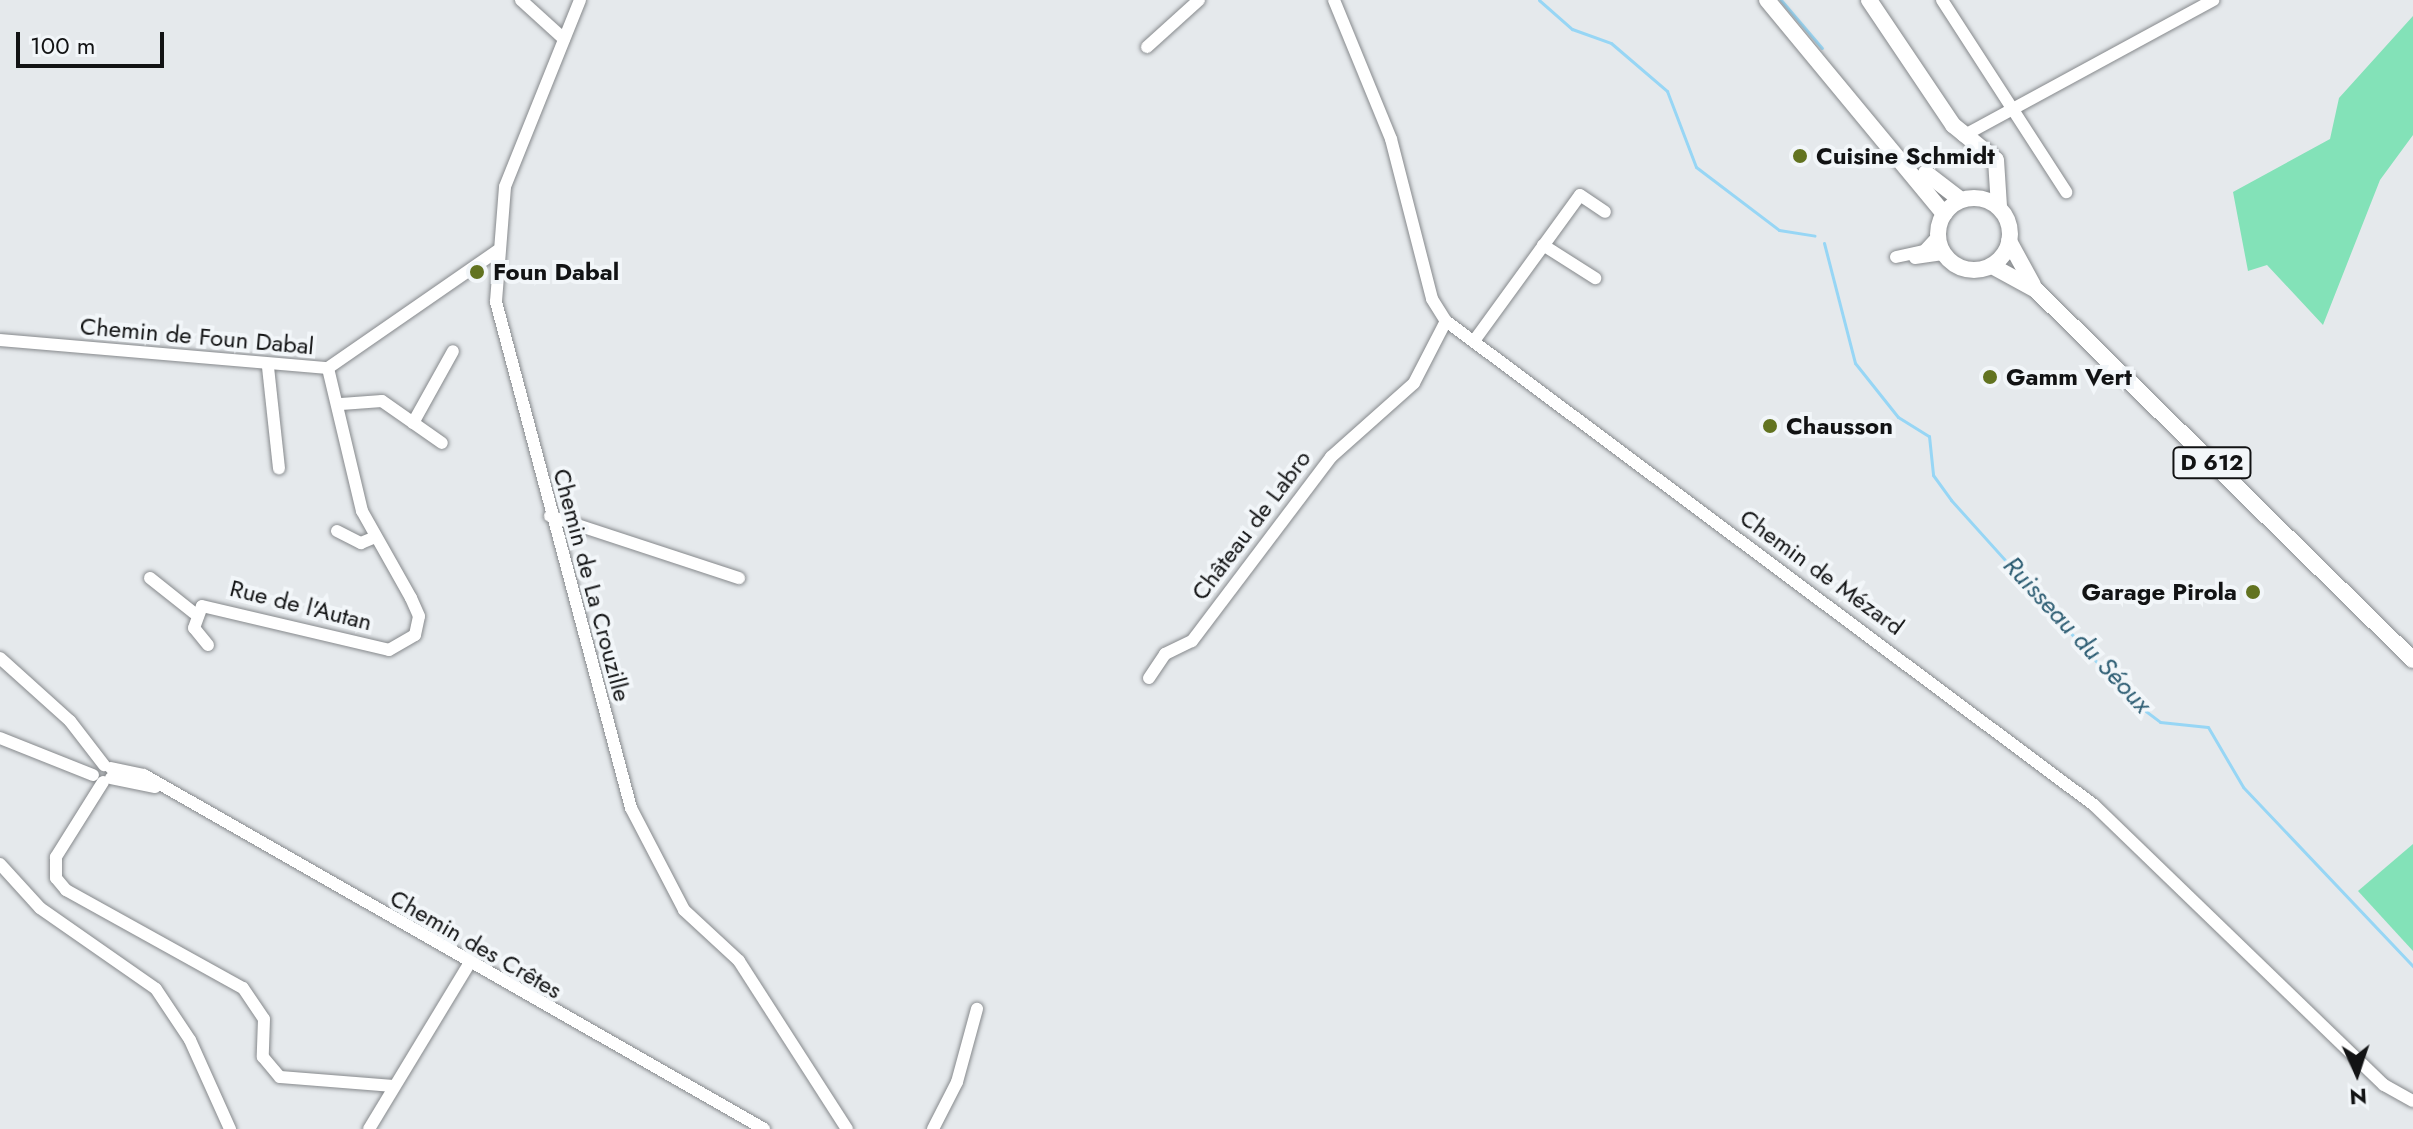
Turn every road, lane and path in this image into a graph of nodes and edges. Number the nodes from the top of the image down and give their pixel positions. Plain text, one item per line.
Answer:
1 (521, 0) edge
2 (580, 0) edge
3 (1199, 0) edge
4 (1334, 0) edge
5 (1767, 0) edge
6 (1869, 0) edge
7 (1942, 0) edge
8 (2214, 0) edge
9 (564, 39) junction
10 (1147, 47) dead end
11 (1814, 56) junction
12 (2014, 106) junction
13 (1963, 136) junction
14 (2000, 171) junction
15 (2066, 192) dead end
16 (1970, 199) junction
17 (1999, 207) junction
18 (1605, 212) dead end
19 (1944, 214) junction
20 (1938, 236) junction
21 (2009, 241) junction
22 (1543, 245) junction
23 (497, 251) junction
24 (1943, 254) junction
25 (1992, 266) junction
26 (1595, 278) dead end
27 (2036, 290) junction
28 (1446, 321) junction
29 (0, 340) edge
30 (1474, 341) junction
31 (453, 351) dead end
32 (268, 367) junction
33 (328, 368) junction
34 (341, 404) junction
35 (413, 423) junction
36 (442, 443) dead end
37 (279, 468) dead end
38 (550, 516) junction
39 (337, 531) dead end
40 (373, 538) junction
41 (150, 578) dead end
42 (739, 578) dead end
43 (194, 613) junction
44 (208, 645) dead end
45 (0, 658) edge
46 (2413, 660) edge
47 (1149, 678) dead end
48 (0, 738) edge
49 (101, 774) junction
50 (0, 864) edge
51 (469, 964) junction
52 (977, 1009) dead end
53 (394, 1086) junction
54 (2413, 1101) edge
55 (230, 1129) edge
56 (369, 1129) edge
57 (763, 1129) edge
58 (847, 1129) edge
59 (933, 1129) edge

1 - 9 street
2 - 9 street, Chemin de La Crouzille
3 - 10 street
4 - 28 street, Chemin de Mézard
5 - 11 main road
6 - 13 main road
7 - 12 street
8 - 12 street
9 - 23 street, Chemin de La Crouzille
11 - 16 main road
11 - 19 main road
12 - 13 street
12 - 15 street
13 - 14 main road
14 - 16 main road
14 - 17 main road
16 - 17 main road
16 - 19 main road
17 - 21 main road
18 - 22 street
19 - 20 main road
20 - 24 main road
20 - 24 street
21 - 25 main road
21 - 27 main road, D 612
22 - 26 street
22 - 30 street
23 - 33 street, Chemin de Foun Dabal
23 - 38 street, Chemin de La Crouzille
24 - 25 main road
25 - 27 main road, D 612
27 - 46 main road, D 612
28 - 30 street, Chemin de Mézard
28 - 47 street, Château de Labro
29 - 32 street, Chemin de Foun Dabal
30 - 54 street, Chemin de Mézard
31 - 35 street
32 - 33 street, Chemin de Foun Dabal
32 - 37 street
33 - 34 street, Rue de l'Autan
34 - 35 street
34 - 40 street, Rue de l'Autan
35 - 36 street
38 - 42 street
38 - 58 street, Chemin de La Crouzille
39 - 40 street
40 - 43 street, Rue de l'Autan
41 - 43 street
43 - 44 street, Rue de l'Autan
45 - 49 street
48 - 49 street, Chemin des Crêtes
49 - 51 street, Chemin des Crêtes
49 - 53 street
50 - 55 street
51 - 53 street
51 - 57 street, Chemin des Crêtes
52 - 59 street
53 - 56 street

